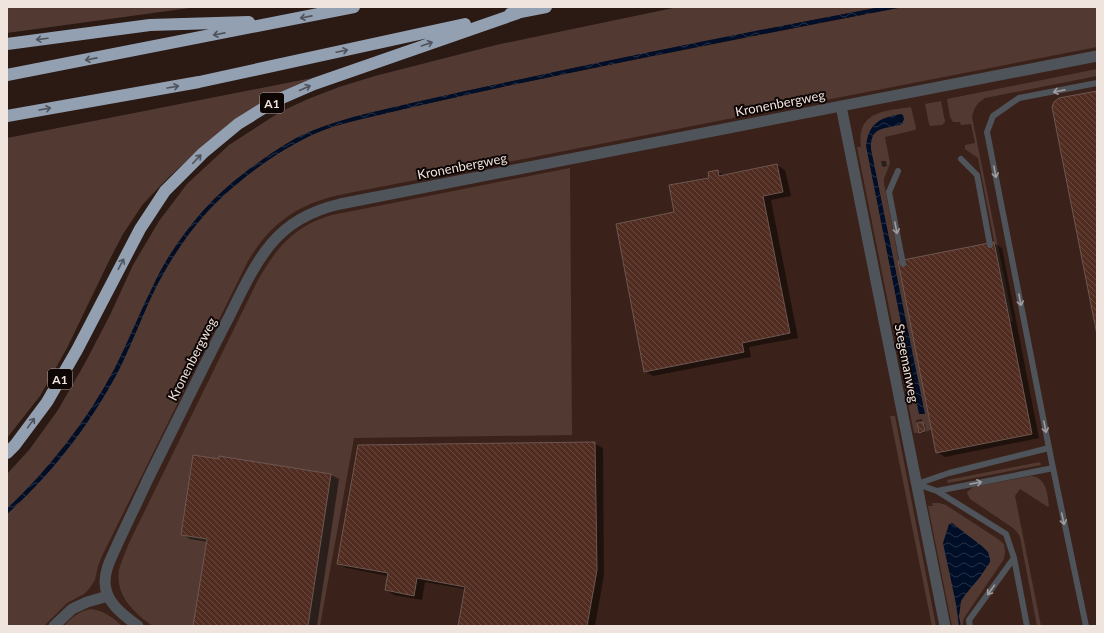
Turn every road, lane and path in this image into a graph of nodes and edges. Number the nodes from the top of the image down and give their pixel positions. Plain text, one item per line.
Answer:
1 (354, 7) edge
2 (546, 7) edge
3 (518, 13) junction
4 (284, 21) junction
5 (7, 44) edge
6 (1097, 56) edge
7 (7, 75) edge
8 (1097, 83) edge
9 (841, 106) junction
10 (7, 116) edge
11 (961, 159) dead end
12 (898, 171) dead end
13 (990, 245) dead end
14 (903, 264) dead end
15 (1049, 448) junction
16 (7, 453) edge
17 (1053, 468) junction
18 (917, 484) junction
19 (937, 491) junction
20 (1014, 558) junction
21 (108, 596) junction
22 (54, 626) edge
23 (138, 626) edge
24 (945, 626) edge
25 (970, 626) edge
26 (1027, 626) edge
27 (1086, 626) edge

1 -> 4 highway
2 - 3 highway, A1
10 -> 3 highway, A1
16 -> 3 highway, A1
4 -> 5 highway
4 -> 7 highway
6 - 9 street, Kronenbergweg
8 -> 15 lane
9 - 18 street, Stegemanweg
9 - 21 street, Kronenbergweg
11 - 13 lane
12 -> 14 lane
15 - 17 lane
15 - 18 lane
19 -> 17 lane
17 -> 27 lane
18 - 19 lane
18 - 24 street, Stegemanweg
19 - 20 lane
20 -> 25 lane
20 - 26 lane
21 - 22 street
21 - 23 street

